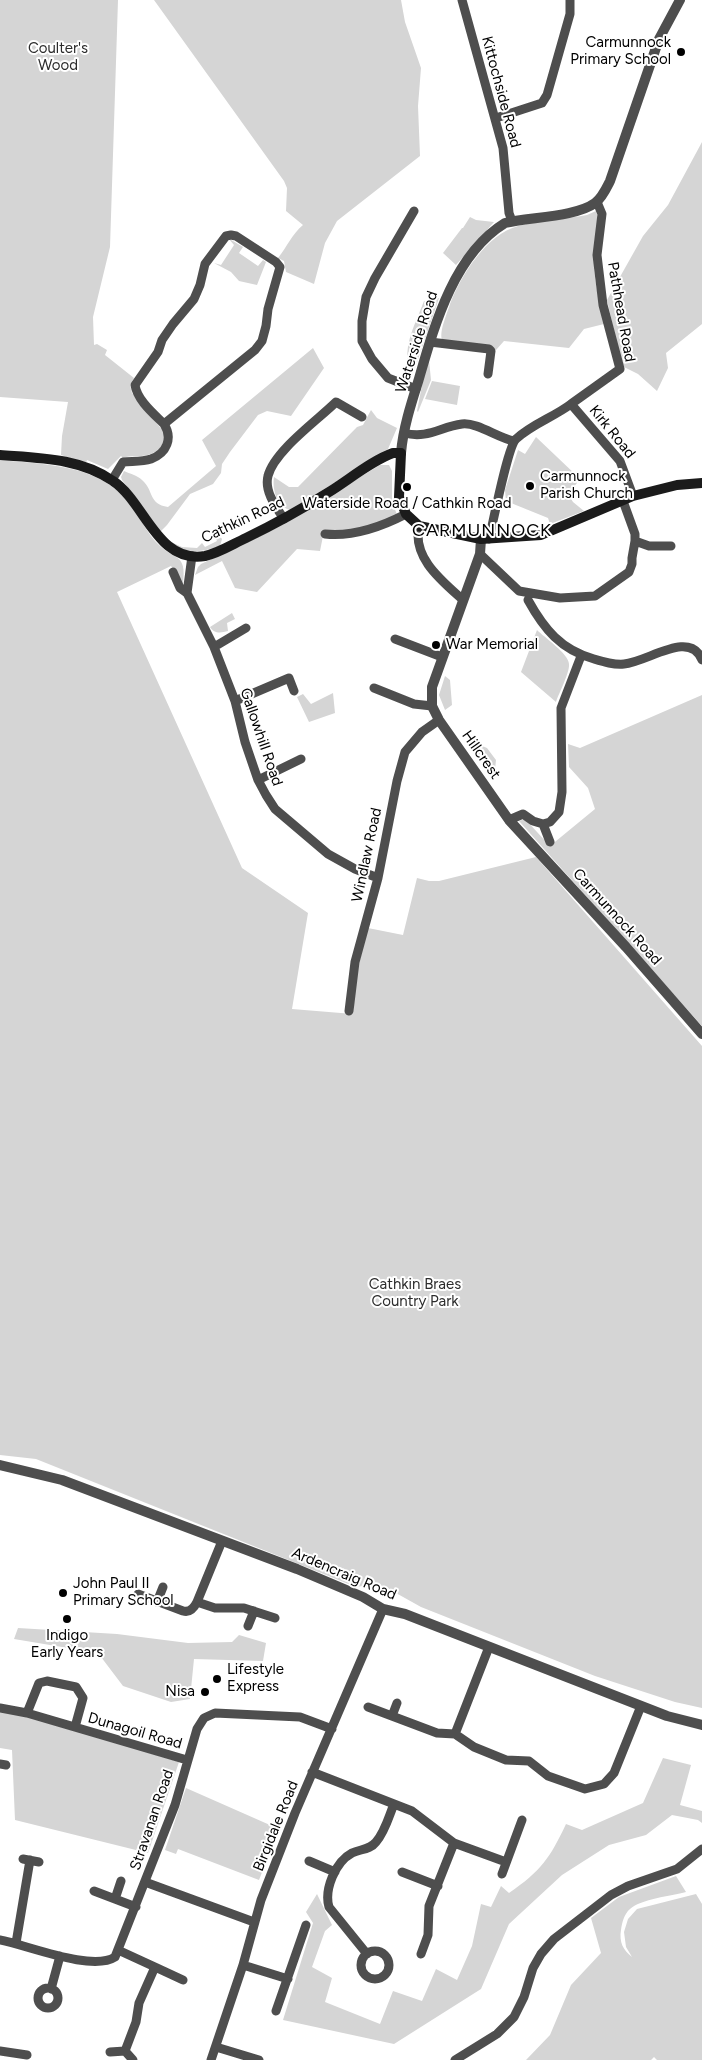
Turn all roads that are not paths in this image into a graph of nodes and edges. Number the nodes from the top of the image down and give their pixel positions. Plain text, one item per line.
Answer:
1 (462, 0) edge
2 (570, 0) edge
3 (680, 0) edge
4 (496, 118) junction
5 (597, 202) junction
6 (414, 211) dead end
7 (512, 221) junction
8 (430, 342) junction
9 (488, 374) dead end
10 (416, 389) junction
11 (571, 404) junction
12 (362, 417) dead end
13 (164, 424) junction
14 (404, 433) junction
15 (514, 441) junction
16 (401, 453) junction
17 (0, 455) edge
18 (112, 480) junction
19 (702, 483) edge
20 (634, 496) junction
21 (623, 501) junction
22 (406, 514) junction
23 (284, 519) junction
24 (419, 526) junction
25 (325, 534) dead end
26 (485, 539) junction
27 (636, 541) junction
28 (672, 546) dead end
29 (480, 554) junction
30 (192, 556) junction
31 (172, 572) dead end
32 (187, 593) junction
33 (463, 600) junction
34 (528, 600) dead end
35 (246, 628) dead end
36 (395, 639) dead end
37 (214, 647) junction
38 (581, 656) junction
39 (442, 657) junction
40 (702, 660) edge
41 (374, 688) dead end
42 (294, 691) dead end
43 (235, 701) junction
44 (432, 706) junction
45 (439, 720) junction
46 (301, 759) dead end
47 (258, 780) junction
48 (509, 820) junction
49 (542, 824) junction
50 (550, 842) dead end
51 (378, 878) junction
52 (349, 1011) dead end
53 (702, 1034) edge
54 (0, 1465) edge
55 (222, 1541) junction
56 (162, 1587) dead end
57 (138, 1594) dead end
58 (157, 1602) junction
59 (197, 1602) junction
60 (383, 1609) junction
61 (254, 1612) junction
62 (274, 1618) dead end
63 (248, 1626) dead end
64 (489, 1647) junction
65 (398, 1703) dead end
66 (641, 1706) junction
67 (368, 1707) dead end
68 (0, 1708) edge
69 (27, 1713) junction
70 (392, 1716) junction
71 (702, 1725) edge
72 (75, 1727) junction
73 (332, 1729) junction
74 (455, 1734) junction
75 (187, 1760) junction
76 (312, 1772) junction
77 (394, 1804) junction
78 (522, 1820) dead end
79 (454, 1843) junction
80 (702, 1849) edge
81 (31, 1861) dead end
82 (309, 1861) dead end
83 (506, 1862) junction
84 (335, 1872) junction
85 (402, 1872) dead end
86 (502, 1874) dead end
87 (121, 1881) dead end
88 (145, 1882) junction
89 (438, 1886) junction
90 (94, 1891) dead end
91 (115, 1899) junction
92 (136, 1908) junction
93 (254, 1922) junction
94 (306, 1926) dead end
95 (0, 1940) edge
96 (16, 1943) junction
97 (118, 1950) junction
98 (367, 1954) dead end
99 (421, 1954) dead end
100 (60, 1956) junction
101 (243, 1965) junction
102 (155, 1967) junction
103 (288, 1979) junction
104 (184, 1980) dead end
105 (51, 1989) dead end
106 (276, 2011) dead end
107 (216, 2046) junction
108 (125, 2051) junction
109 (0, 2052) edge
110 (110, 2052) dead end
111 (27, 2055) dead end
112 (133, 2060) edge
113 (211, 2060) edge
114 (259, 2060) edge
115 (455, 2060) edge

1 - 4 street, Kittochside Road
2 - 4 street
3 - 5 street
4 - 7 street, Kittochside Road
5 - 7 street, Waterside Road
5 - 11 street, Pathhead Road
6 - 10 street
7 - 8 street, Waterside Road
8 - 9 street
8 - 10 street, Waterside Road
10 - 14 street, Waterside Road
11 - 15 street, Kirk Road
11 - 20 street, Kirk Road
12 - 23 street
13 - 13 street
13 - 18 street
14 - 15 street
14 - 16 street, Waterside Road
15 - 26 street
16 - 22 main road, Waterside Road
16 - 23 main road, Cathkin Road
17 - 18 main road, Cathkin Road
18 - 30 main road, Cathkin Road
19 - 20 main road
20 - 21 main road
21 - 26 main road
21 - 27 street
22 - 24 main road
22 - 25 street
23 - 30 main road, Cathkin Road
24 - 26 main road
24 - 33 street
26 - 29 street
27 - 28 street
27 - 29 street
29 - 33 street
30 - 32 street
31 - 32 street, Gallowhill Road
32 - 37 street, Gallowhill Road
33 - 39 street
34 - 38 street
35 - 37 street
36 - 39 street
37 - 43 street, Gallowhill Road
38 - 40 street
38 - 49 street
39 - 44 street
41 - 44 street
42 - 43 street
43 - 47 street, Gallowhill Road
44 - 45 street, Hillcrest
45 - 48 street, Hillcrest
45 - 51 street, Windlaw Road
46 - 47 street
47 - 51 street, Gallowhill Road
48 - 49 street
48 - 53 street, Carmunnock Road
49 - 50 street
51 - 52 street, Windlaw Road
54 - 55 street, Ardencraig Road
55 - 59 street
55 - 60 street, Ardencraig Road
56 - 58 street
57 - 58 street
58 - 59 street
59 - 61 street
60 - 64 street, Ardencraig Road
60 - 73 street, Birgidale Road
61 - 62 street
61 - 63 street
64 - 66 street, Ardencraig Road
64 - 74 street
65 - 70 street
66 - 71 street, Ardencraig Road
66 - 74 street
67 - 70 street
68 - 69 street, Dunagoil Road
69 - 72 street, Dunagoil Road
69 - 72 street, Dunagoil Road
70 - 74 street
72 - 75 street, Dunagoil Road
73 - 75 street, Stravanan Road
73 - 76 street, Birgidale Road
75 - 88 street, Stravanan Road
76 - 77 street
76 - 93 street, Birgidale Road
77 - 79 street
77 - 84 street
78 - 83 street
79 - 83 street
79 - 89 street
80 - 115 street
81 - 96 street
82 - 84 street
83 - 86 street
84 - 98 street
85 - 89 street
87 - 91 street
88 - 92 street, Stravanan Road
88 - 93 street
89 - 99 street
90 - 91 street
91 - 92 street
92 - 97 street, Stravanan Road
93 - 101 street, Birgidale Road
94 - 103 street
95 - 96 street
96 - 100 street
97 - 100 street
97 - 102 street
100 - 105 street
101 - 103 street
101 - 107 street, Birgidale Road
102 - 104 street
102 - 108 street
103 - 106 street
107 - 113 street, Birgidale Road
107 - 114 street
108 - 110 street
108 - 112 street
109 - 111 street

